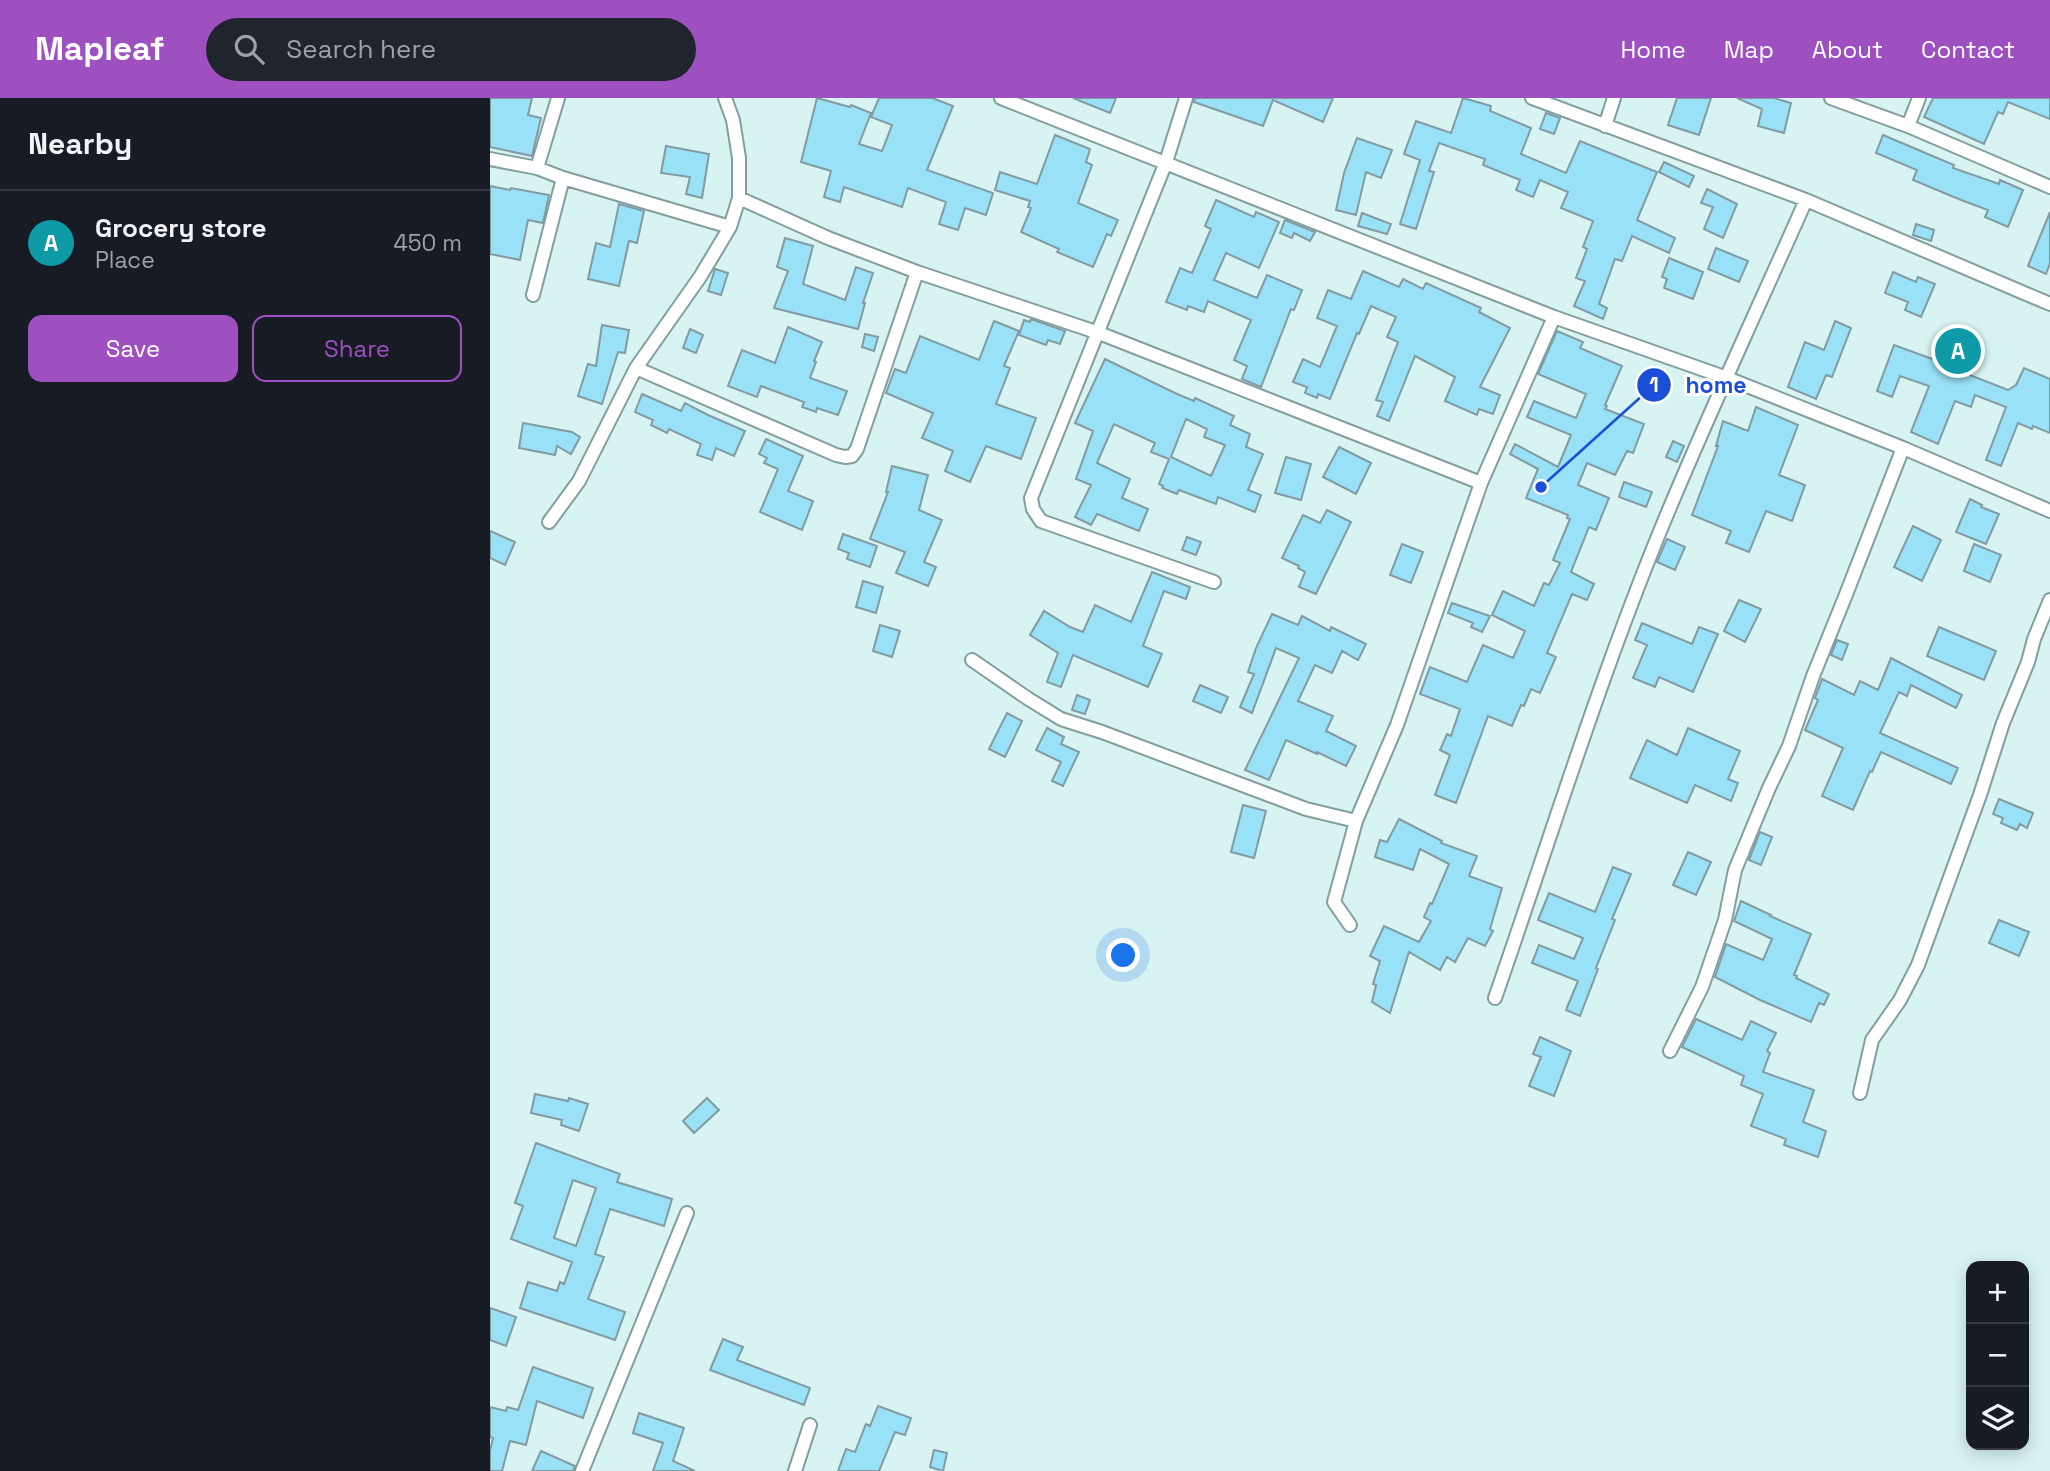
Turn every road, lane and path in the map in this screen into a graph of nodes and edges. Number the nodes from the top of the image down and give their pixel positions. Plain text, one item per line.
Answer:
1 (558, 98) edge
2 (725, 98) edge
3 (1001, 98) edge
4 (1186, 98) edge
5 (1532, 98) edge
6 (1614, 98) edge
7 (1831, 98) edge
8 (1919, 98) edge
9 (1605, 126) junction
10 (1908, 126) junction
11 (490, 159) edge
12 (1166, 162) junction
13 (537, 168) junction
14 (563, 178) junction
15 (2050, 187) edge
16 (739, 198) junction
17 (1806, 200) junction
18 (730, 227) junction
19 (917, 272) junction
20 (533, 295) dead end
21 (2050, 304) edge
22 (1554, 317) junction
23 (1099, 333) junction
24 (636, 368) junction
25 (1727, 379) junction
26 (1903, 448) junction
27 (1481, 483) junction
28 (2050, 511) edge
29 (549, 522) dead end
30 (1214, 582) dead end
31 (2050, 600) edge
32 (972, 660) dead end
33 (1356, 821) junction
34 (1350, 925) dead end
35 (1495, 998) dead end
36 (1670, 1051) dead end
37 (1860, 1093) dead end
38 (687, 1213) dead end
39 (810, 1425) dead end
40 (582, 1471) edge
41 (794, 1471) edge

1 - 13 street
2 - 16 street
3 - 12 street
4 - 12 street
5 - 9 street
6 - 9 street
7 - 10 street
8 - 10 street
9 - 17 street
10 - 15 street
11 - 13 street
12 - 22 street
12 - 23 street
13 - 14 street
14 - 18 street
14 - 20 street
16 - 18 street
16 - 19 street
17 - 21 street
17 - 25 street
18 - 24 street
19 - 23 street
19 - 24 street
22 - 25 street
22 - 27 street
23 - 27 street
23 - 30 street
24 - 29 street
25 - 26 street
25 - 35 street
26 - 28 street
26 - 36 street
27 - 33 street
31 - 37 street
32 - 33 street
33 - 34 street
38 - 40 street
39 - 41 street

